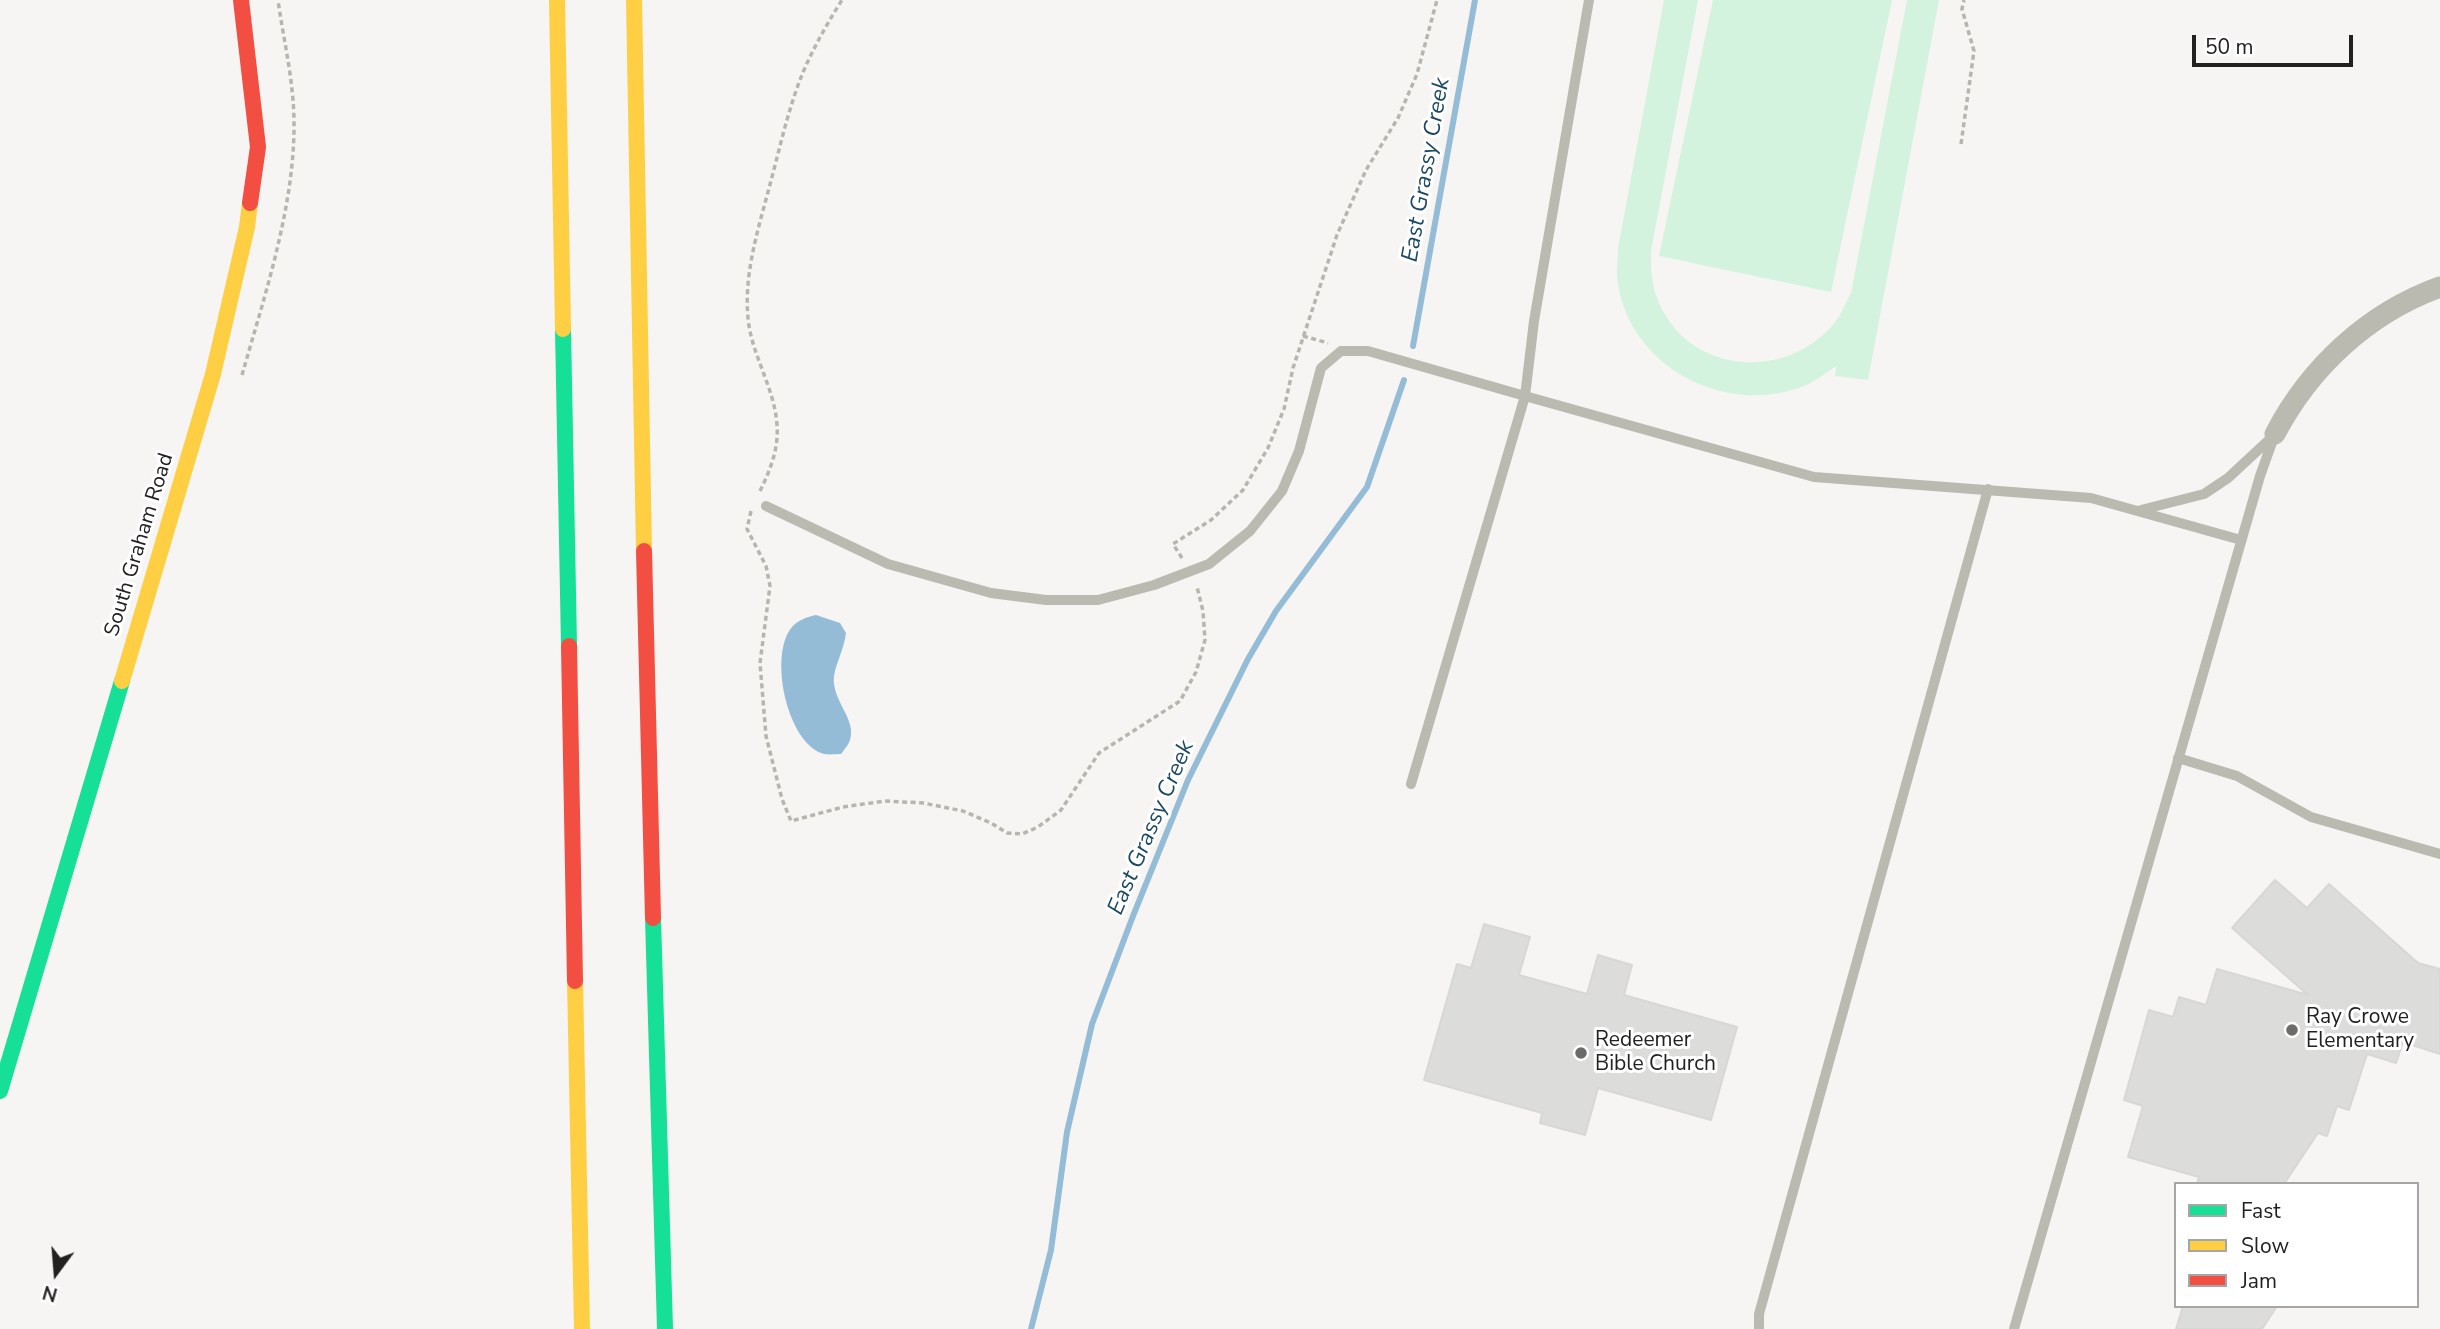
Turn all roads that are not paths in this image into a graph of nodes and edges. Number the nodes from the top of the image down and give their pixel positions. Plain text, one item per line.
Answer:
1 (241, 0) edge
2 (544, 0) edge
3 (557, 0) edge
4 (634, 0) edge
5 (649, 0) edge
6 (1589, 0) edge
7 (635, 72) junction
8 (2440, 287) edge
9 (1525, 397) junction
10 (2275, 434) junction
11 (1987, 489) junction
12 (766, 506) dead end
13 (2140, 510) junction
14 (567, 533) junction
15 (2241, 540) junction
16 (2178, 758) junction
17 (1411, 784) dead end
18 (2440, 854) edge
19 (0, 1091) edge
20 (582, 1329) edge
21 (665, 1329) edge
22 (1759, 1329) edge
23 (2014, 1329) edge

1 - 19 main road, South Graham Road
2 - 14 main road
3 - 14 main road
4 - 7 main road
5 - 7 main road
6 - 9 lane
7 - 21 main road
8 - 10 street
9 - 11 lane
9 - 12 lane
9 - 17 lane
10 - 13 lane
10 - 15 lane
11 - 13 lane
11 - 22 lane
13 - 15 lane
14 - 20 main road
15 - 16 lane
16 - 18 lane
16 - 23 lane

